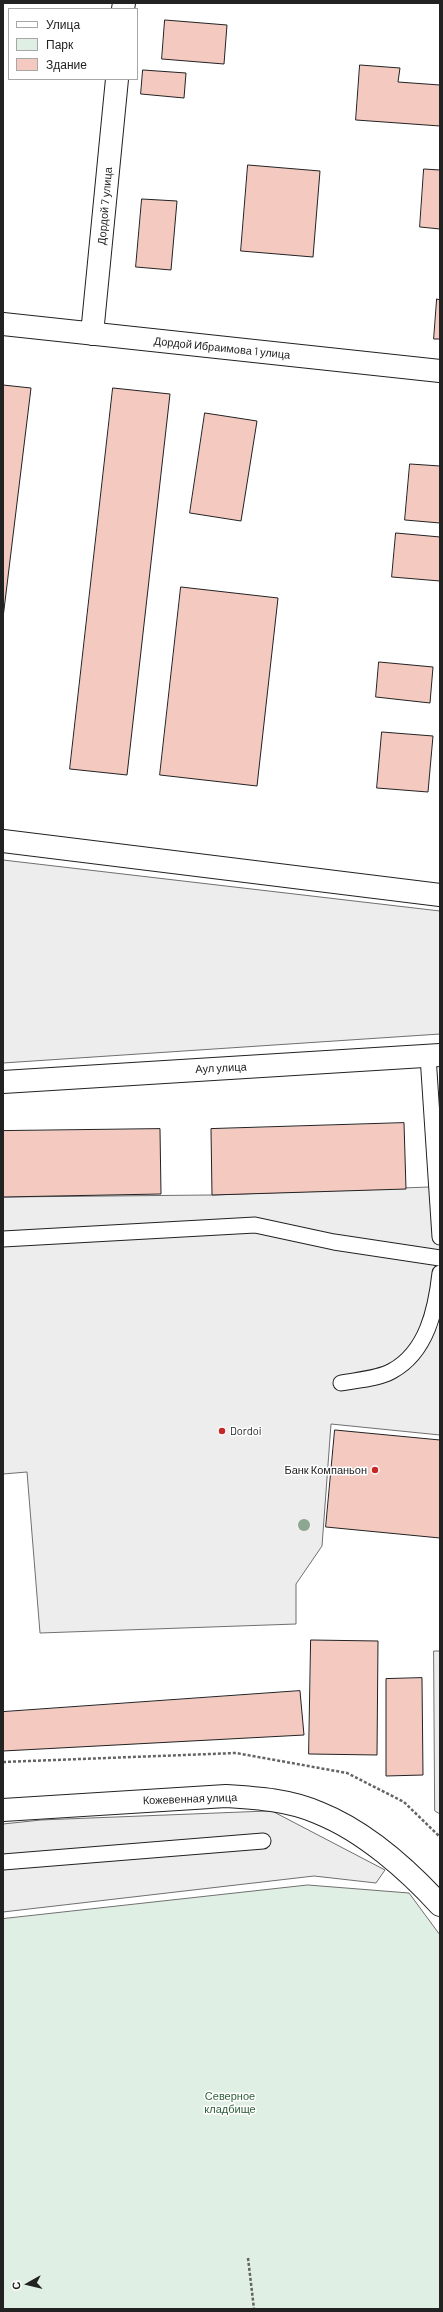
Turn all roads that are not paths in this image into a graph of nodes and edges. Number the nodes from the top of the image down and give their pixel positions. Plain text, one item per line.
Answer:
1 (117, 80) edge
2 (3, 324) edge
3 (92, 334) junction
4 (440, 371) edge
5 (3, 842) edge
6 (440, 895) edge
7 (434, 1056) edge
8 (3, 1082) edge
9 (440, 1237) edge
10 (3, 1239) edge
11 (440, 1258) edge
12 (440, 1273) edge
13 (340, 1383) dead end
14 (3, 1810) edge
15 (263, 1841) dead end
16 (3, 1862) edge
17 (440, 1905) edge

1 - 3 street, Дордой 7 улица
2 - 3 street, Дордой Ибраимова 1 улица
3 - 4 street, Дордой Ибраимова 1 улица
5 - 6 street
7 - 8 street, Аул улица
7 - 9 lane
10 - 11 lane
12 - 13 lane
14 - 17 street, Кожевенная улица
15 - 16 lane

